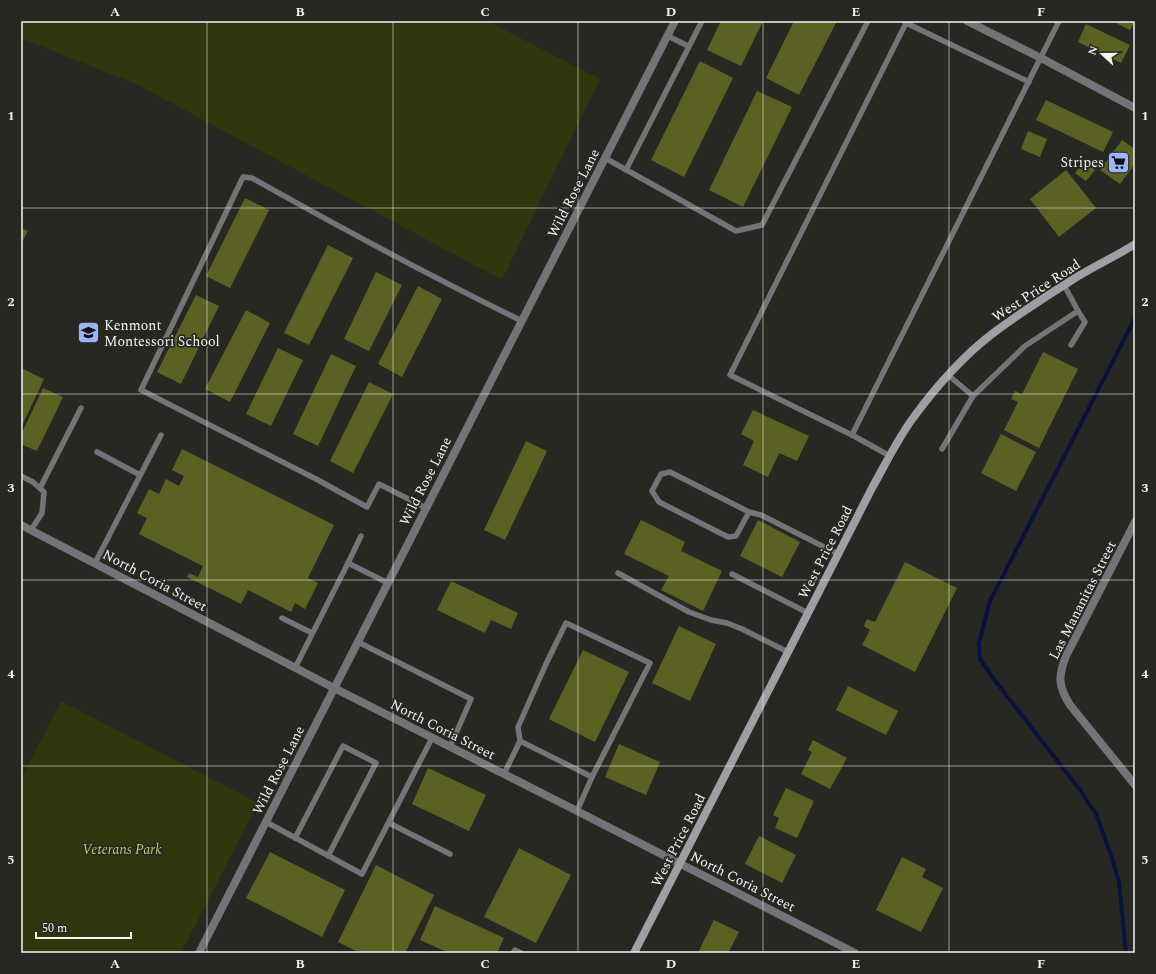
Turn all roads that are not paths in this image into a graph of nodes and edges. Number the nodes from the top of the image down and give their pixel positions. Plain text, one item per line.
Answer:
1 (675, 21) edge
2 (702, 21) edge
3 (868, 21) edge
4 (966, 21) edge
5 (1059, 21) edge
6 (668, 36) junction
7 (688, 46) junction
8 (1041, 58) junction
9 (1029, 82) junction
10 (1135, 108) edge
11 (605, 158) junction
12 (626, 170) junction
13 (1135, 244) edge
14 (1064, 285) junction
15 (1078, 311) junction
16 (522, 321) junction
17 (1071, 345) dead end
18 (948, 375) junction
19 (973, 396) junction
20 (81, 408) dead end
21 (161, 434) dead end
22 (852, 435) junction
23 (942, 449) dead end
24 (97, 452) dead end
25 (890, 456) junction
26 (140, 475) junction
27 (21, 476) edge
28 (40, 488) junction
29 (426, 508) junction
30 (749, 512) junction
31 (1135, 522) edge
32 (21, 525) edge
33 (31, 530) junction
34 (361, 536) dead end
35 (838, 554) junction
36 (95, 563) junction
37 (348, 563) junction
38 (618, 573) dead end
39 (732, 574) dead end
40 (388, 583) junction
41 (808, 613) junction
42 (282, 618) dead end
43 (312, 633) junction
44 (358, 642) junction
45 (788, 652) junction
46 (295, 668) junction
47 (334, 688) junction
48 (432, 738) junction
49 (520, 741) junction
50 (450, 747) junction
51 (504, 774) junction
52 (592, 777) junction
53 (1135, 785) edge
54 (577, 811) junction
55 (266, 822) junction
56 (389, 823) junction
57 (295, 838) junction
58 (450, 854) dead end
59 (328, 856) junction
60 (681, 864) junction
61 (199, 953) edge
62 (513, 953) edge
63 (521, 953) edge
64 (634, 953) edge
65 (854, 953) edge

1 - 6 street, Wild Rose Lane
2 - 7 lane
3 - 12 lane
4 - 8 street
5 - 8 lane
6 - 7 lane
6 - 11 street, Wild Rose Lane
7 - 12 lane
8 - 9 lane
8 - 10 street
9 - 22 lane
9 - 22 lane
11 - 12 lane
11 - 16 street, Wild Rose Lane
13 - 14 main road, West Price Road
14 - 15 lane
14 - 18 main road, West Price Road
15 - 17 lane
15 - 19 lane
16 - 29 street, Wild Rose Lane
16 - 29 lane
18 - 19 lane
18 - 25 main road, West Price Road
19 - 23 lane
20 - 28 lane
21 - 26 lane
22 - 25 lane
24 - 26 lane
25 - 35 main road, West Price Road
26 - 36 lane
27 - 28 lane
28 - 33 lane
29 - 40 street, Wild Rose Lane
30 - 30 lane
30 - 35 lane
31 - 53 street, Las Mananitas Street
32 - 33 street, North Coria Street
33 - 36 street, North Coria Street
34 - 37 lane
35 - 41 main road, West Price Road
36 - 46 street, North Coria Street
37 - 40 lane
37 - 43 lane
38 - 45 lane
39 - 41 lane
40 - 44 street, Wild Rose Lane
41 - 45 main road, West Price Road
42 - 43 lane
43 - 46 lane
44 - 47 street, Wild Rose Lane
44 - 50 lane
45 - 60 main road, West Price Road
46 - 47 street, North Coria Street
47 - 48 street, North Coria Street
47 - 55 street, Wild Rose Lane
48 - 50 street, North Coria Street
48 - 56 lane
49 - 51 lane
49 - 52 lane
49 - 52 lane
50 - 51 street, North Coria Street
51 - 54 street, North Coria Street
52 - 54 lane
54 - 60 street, North Coria Street
55 - 57 lane
55 - 61 street, Wild Rose Lane
56 - 58 lane
56 - 59 lane
57 - 59 lane
57 - 59 lane
60 - 64 main road, West Price Road
60 - 65 street, North Coria Street
62 - 63 lane

